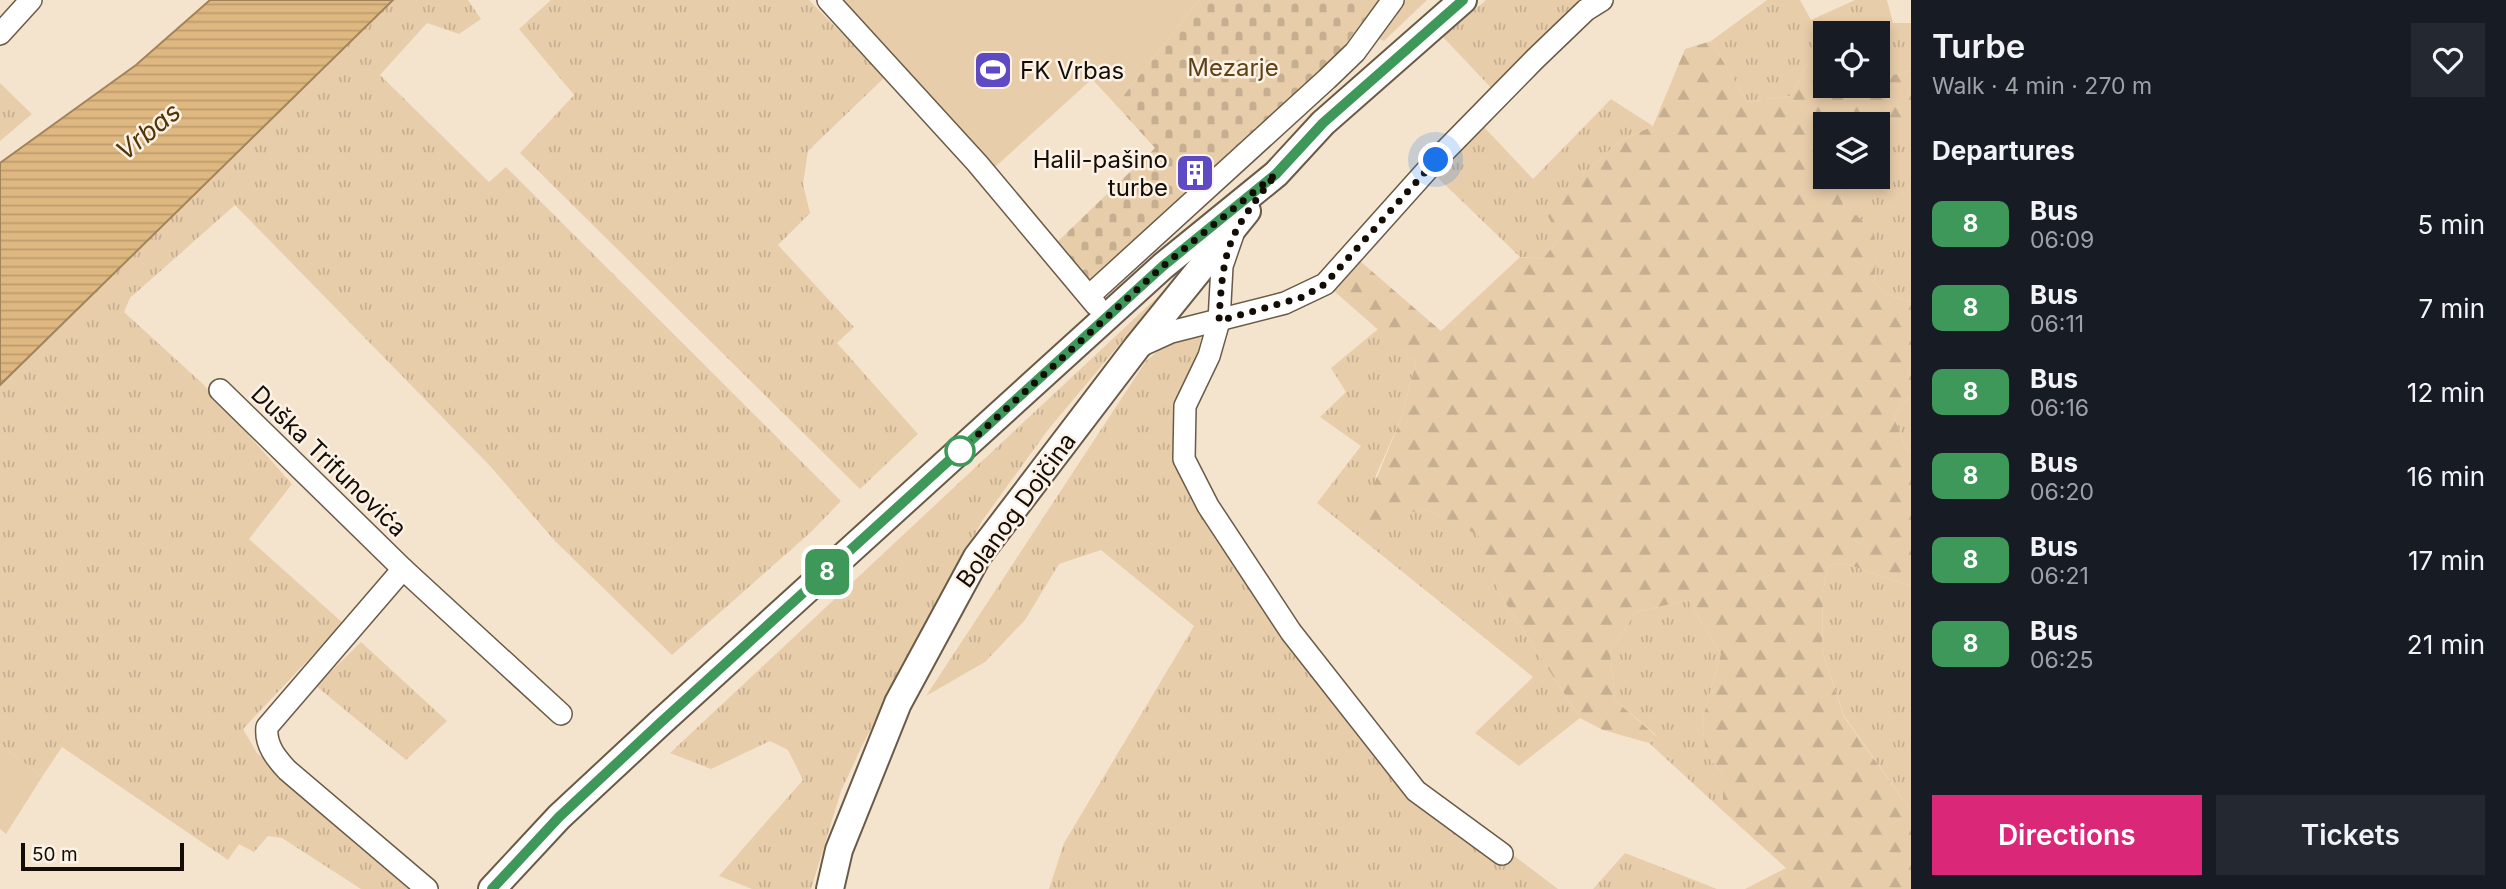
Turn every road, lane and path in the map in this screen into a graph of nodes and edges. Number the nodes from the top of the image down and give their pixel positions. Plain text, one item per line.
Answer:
1 (31, 0) edge
2 (828, 0) edge
3 (1393, 0) edge
4 (1463, 0) edge
5 (1602, 0) edge
6 (0, 33) edge
7 (1276, 174) junction
8 (1236, 226) junction
9 (1088, 296) junction
10 (1107, 317) junction
11 (1219, 321) junction
12 (1137, 347) junction
13 (219, 390) dead end
14 (403, 569) junction
15 (561, 714) dead end
16 (1502, 854) dead end
17 (427, 889) edge
18 (492, 889) edge
19 (830, 889) edge

1 - 6 street
2 - 9 street
3 - 9 street
4 - 7 main road
5 - 11 street
7 - 8 main road, Bolanog Dojčina
7 - 10 main road
8 - 11 street
8 - 12 main road, Bolanog Dojčina
9 - 10 street
10 - 18 main road
11 - 12 street
11 - 16 street
12 - 19 main road, Bolanog Dojčina
13 - 14 street, Duška Trifunovića
14 - 15 street, Duška Trifunovića
14 - 17 street, Duška Trifunovića

